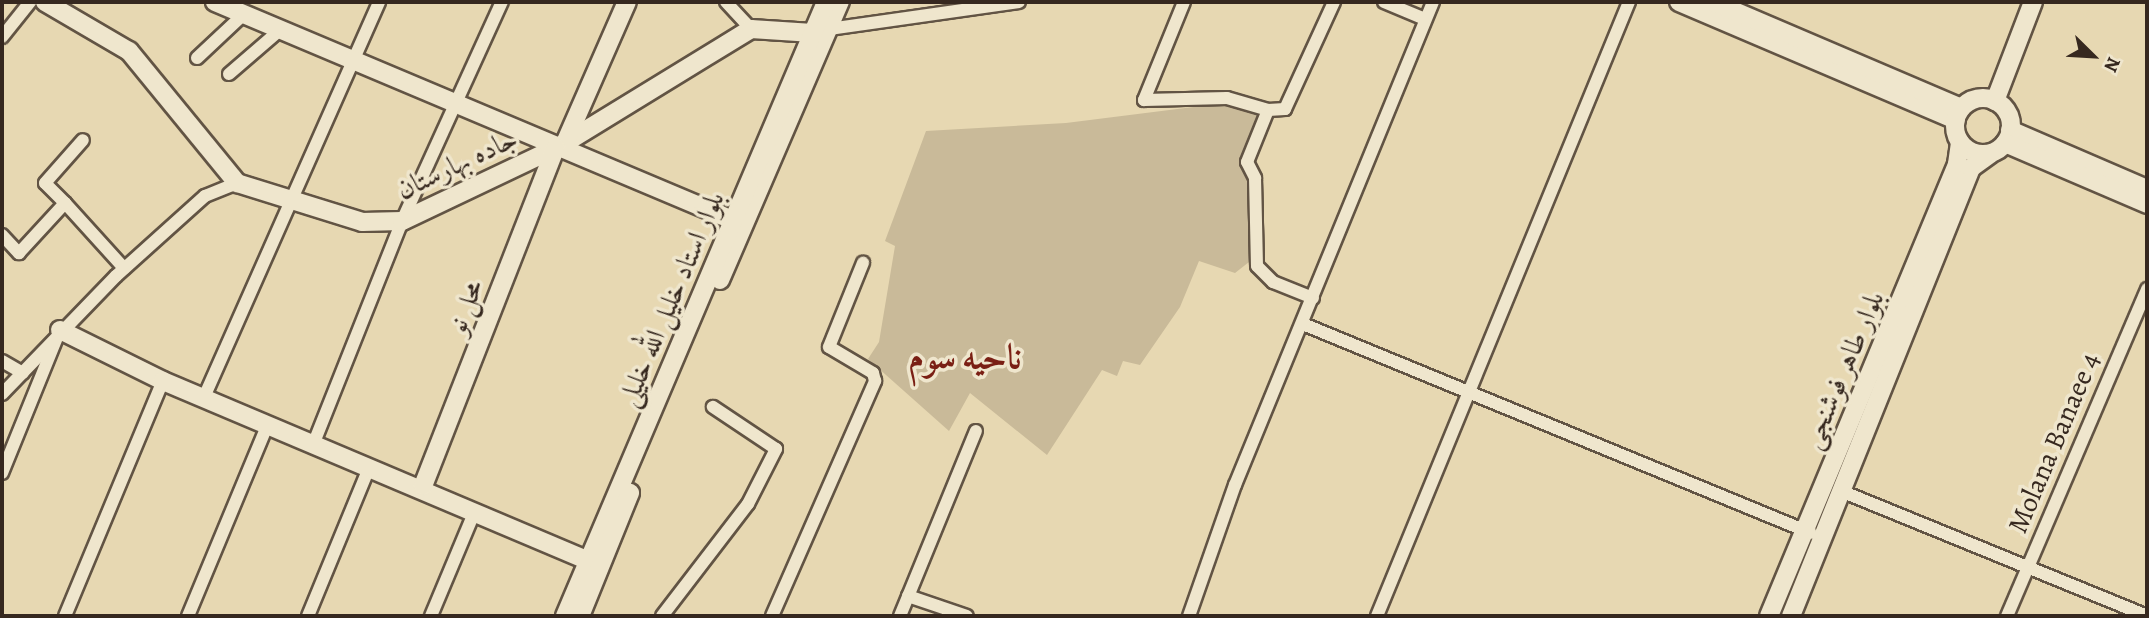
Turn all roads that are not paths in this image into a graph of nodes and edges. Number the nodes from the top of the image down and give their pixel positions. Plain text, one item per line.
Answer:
1 (30, 2) edge
2 (45, 2) edge
3 (215, 2) edge
4 (379, 2) edge
5 (502, 2) edge
6 (627, 2) edge
7 (726, 2) edge
8 (826, 2) edge
9 (840, 2) edge
10 (1019, 2) edge
11 (1184, 2) edge
12 (1334, 2) edge
13 (1384, 2) edge
14 (1433, 2) edge
15 (1629, 2) edge
16 (1679, 2) edge
17 (1713, 2) edge
18 (2033, 2) edge
19 (243, 15) junction
20 (1425, 19) junction
21 (751, 29) junction
22 (280, 30) junction
23 (821, 31) junction
24 (2, 37) edge
25 (197, 58) dead end
26 (352, 62) junction
27 (229, 74) dead end
28 (1995, 101) junction
29 (456, 107) junction
30 (1268, 110) junction
31 (1958, 114) junction
32 (2008, 137) junction
33 (83, 140) dead end
34 (1959, 142) junction
35 (560, 145) junction
36 (1990, 153) junction
37 (237, 183) junction
38 (2147, 189) edge
39 (294, 201) junction
40 (65, 203) junction
41 (2147, 204) edge
42 (402, 221) junction
43 (739, 223) junction
44 (2, 235) edge
45 (863, 264) dead end
46 (124, 268) junction
47 (2147, 289) edge
48 (1313, 298) junction
49 (1303, 324) junction
50 (60, 330) junction
51 (2, 361) edge
52 (23, 373) junction
53 (163, 381) junction
54 (1472, 391) junction
55 (2, 394) edge
56 (205, 395) junction
57 (713, 407) dead end
58 (267, 426) junction
59 (976, 431) dead end
60 (313, 445) junction
61 (369, 468) junction
62 (2, 473) edge
63 (423, 486) junction
64 (1841, 491) junction
65 (474, 513) junction
66 (1804, 529) junction
67 (1822, 539) junction
68 (595, 563) junction
69 (2028, 566) junction
70 (908, 596) junction
71 (65, 616) edge
72 (188, 616) edge
73 (308, 616) edge
74 (431, 616) edge
75 (565, 616) edge
76 (580, 616) edge
77 (662, 616) edge
78 (772, 616) edge
79 (900, 616) edge
80 (967, 616) edge
81 (1189, 616) edge
82 (1377, 616) edge
83 (1769, 616) edge
84 (1791, 616) edge
85 (2007, 616) edge
86 (2147, 616) edge

1 - 24 street
2 - 37 street
3 - 19 street
4 - 26 street
5 - 29 street
6 - 35 street, محل نو
7 - 21 street
8 - 23 street, بلوار استاد خلیل الله خلیلی
9 - 23 street, بلوار استاد خلیل الله خلیلی
10 - 23 street
11 - 30 street
12 - 30 street
13 - 20 street
14 - 20 street
15 - 54 street
16 - 31 street
17 - 31 street
18 - 28 street
19 - 22 street
19 - 25 street
20 - 48 street
21 - 23 street
21 - 35 street, جاده بهارستان
22 - 26 street
22 - 27 street
23 - 43 street, بلوار استاد خلیل الله خلیلی
26 - 29 street
26 - 39 street
28 - 31 street
28 - 32 street
29 - 35 street
29 - 42 street
30 - 48 street
31 - 34 street
32 - 36 street
32 - 38 street
32 - 41 street
33 - 40 street
34 - 36 street
34 - 66 street, بلوار طاهر فوشنجی
35 - 42 street, جاده بهارستان
35 - 43 street
35 - 63 street, محل نو
36 - 64 street, بلوار طاهر فوشنجی
37 - 39 street, جاده بهارستان
37 - 46 street
39 - 42 street, جاده بهارستان
39 - 56 street
40 - 44 street
40 - 46 street
42 - 60 street
43 - 68 street, بلوار استاد خلیل الله خلیلی
45 - 78 street
46 - 50 street
47 - 69 street, Molana Banaee 4
48 - 49 street
49 - 54 street
49 - 81 street
50 - 52 street
50 - 53 street
50 - 62 street
51 - 52 street
52 - 55 street
53 - 56 street
53 - 71 street
54 - 66 street
54 - 82 street
56 - 58 street
57 - 77 street
58 - 60 street
58 - 72 street
59 - 70 street
60 - 61 street
61 - 63 street
61 - 73 street
63 - 65 street
64 - 67 street, بلوار طاهر فوشنجی
64 - 69 street
65 - 68 street
65 - 74 street
66 - 67 street
66 - 83 street, بلوار طاهر فوشنجی
67 - 84 street, بلوار طاهر فوشنجی
68 - 75 street, بلوار استاد خلیل الله خلیلی
68 - 76 street, بلوار استاد خلیل الله خلیلی
69 - 85 street, Molana Banaee 4
69 - 86 street
70 - 79 street
70 - 80 street

